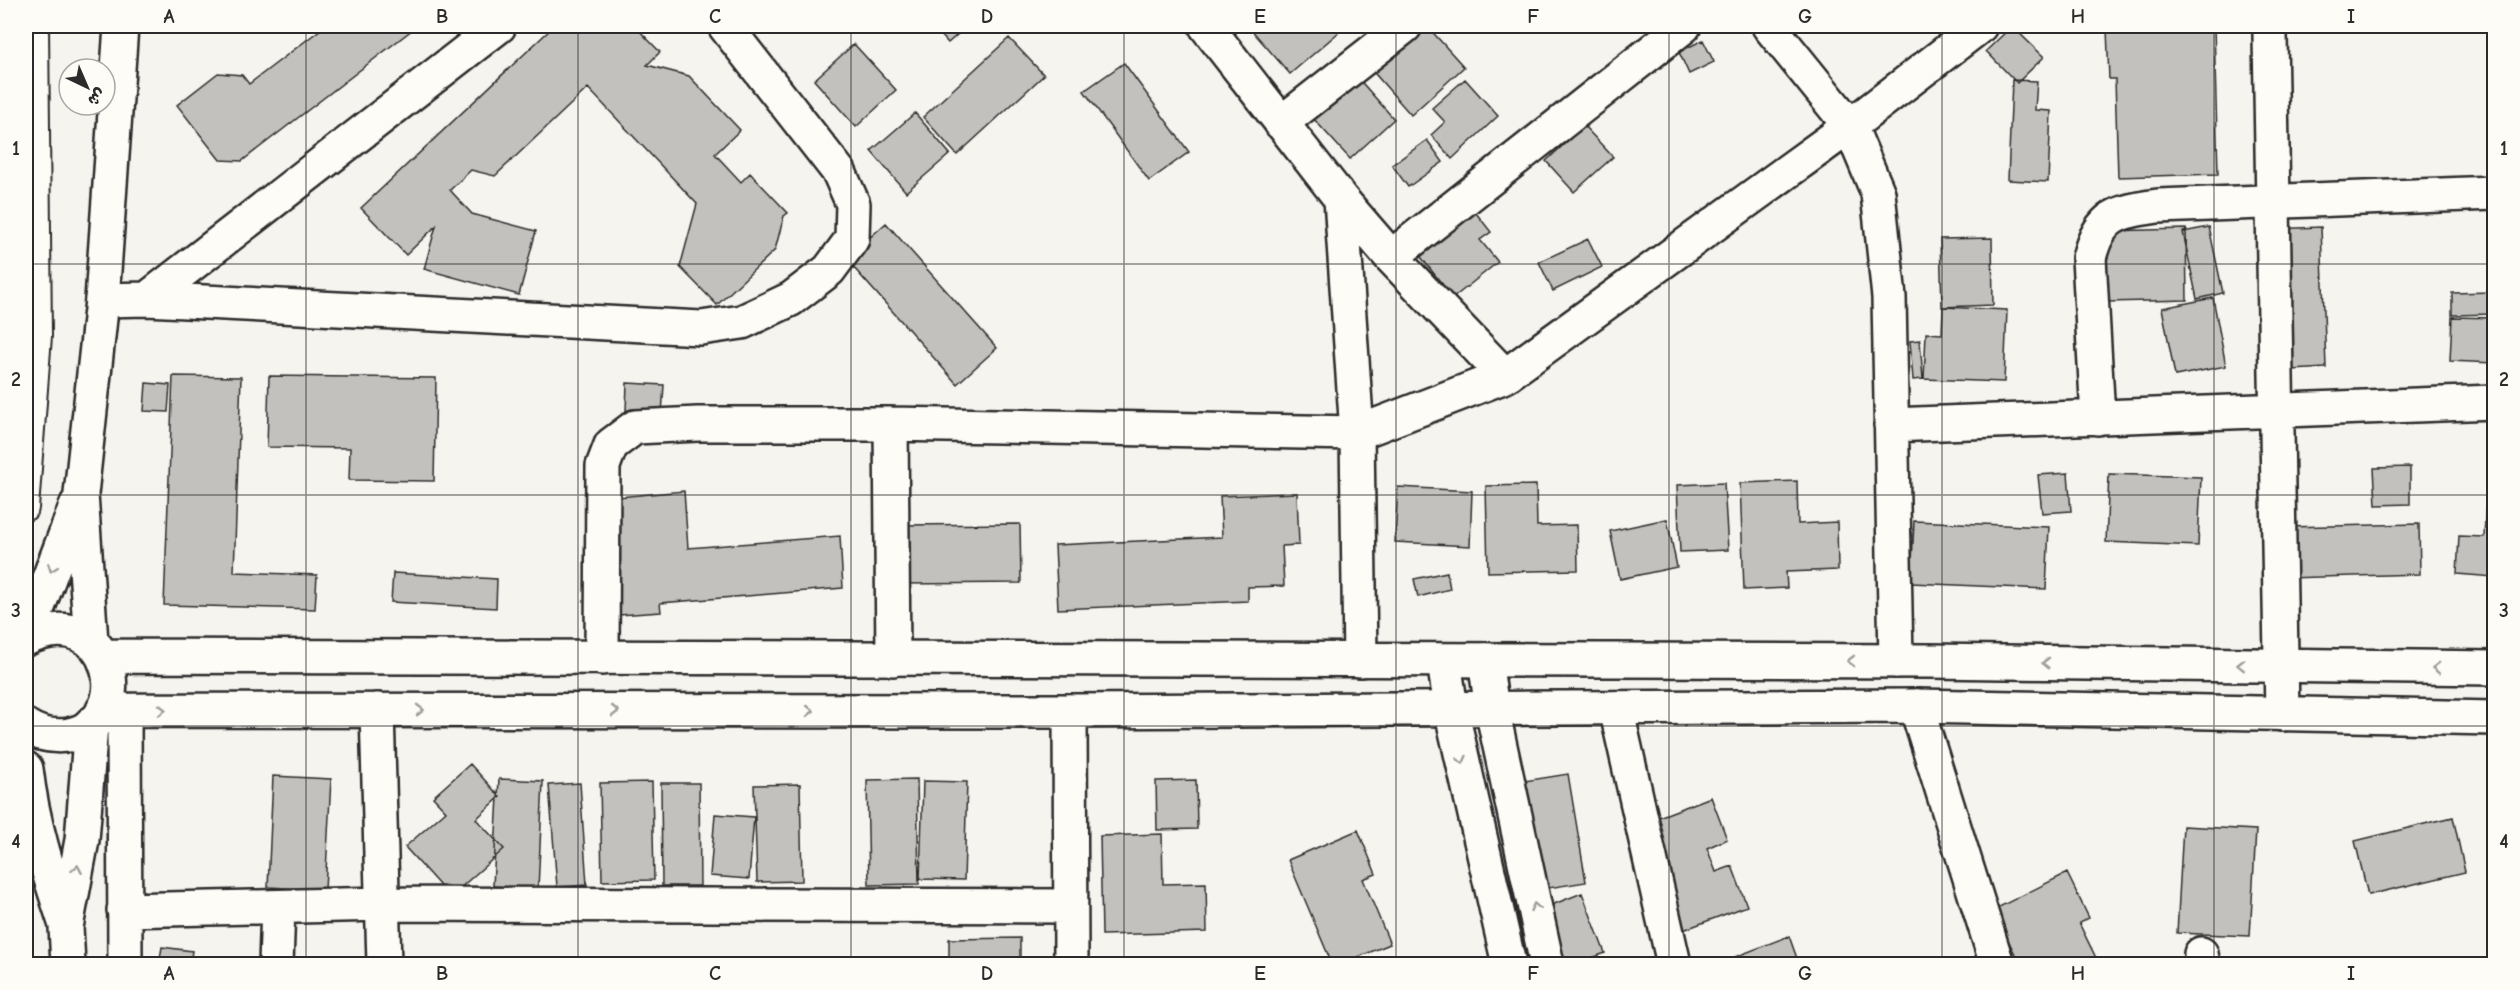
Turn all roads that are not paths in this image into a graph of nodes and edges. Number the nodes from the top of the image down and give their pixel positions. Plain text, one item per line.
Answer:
1 (36, 26) edge
2 (122, 26) edge
3 (499, 26) edge
4 (725, 26) edge
5 (1206, 26) edge
6 (1405, 26) edge
7 (1684, 26) edge
8 (1769, 26) edge
9 (1980, 26) edge
10 (2270, 35) dead end
11 (1281, 123) junction
12 (1850, 126) junction
13 (2494, 193) edge
14 (1341, 199) junction
15 (2273, 201) junction
16 (1391, 257) junction
17 (147, 299) junction
18 (102, 300) junction
19 (1505, 376) junction
20 (2494, 402) edge
21 (2276, 411) junction
22 (2098, 418) junction
23 (891, 424) junction
24 (1891, 425) junction
25 (1357, 433) junction
26 (81, 494) junction
27 (26, 508) edge
28 (26, 639) edge
29 (97, 649) junction
30 (602, 658) junction
31 (893, 659) junction
32 (1360, 660) junction
33 (1485, 660) junction
34 (1444, 661) junction
35 (1896, 661) junction
36 (2282, 665) junction
37 (2494, 668) edge
38 (1916, 706) junction
39 (1616, 708) junction
40 (1451, 709) junction
41 (1492, 709) junction
42 (377, 710) junction
43 (1070, 711) junction
44 (2283, 714) junction
45 (106, 715) junction
46 (2494, 718) edge
47 (26, 726) edge
48 (26, 769) edge
49 (383, 904) junction
50 (1070, 906) junction
51 (278, 907) junction
52 (124, 910) junction
53 (66, 927) junction
54 (68, 964) edge
55 (125, 964) edge
56 (276, 964) edge
57 (384, 964) edge
58 (1071, 964) edge
59 (1509, 964) edge
60 (1548, 964) edge
61 (1674, 964) edge
62 (1997, 964) edge

1 - 27 lane
2 - 18 street
3 - 17 street
4 - 17 street
5 - 11 street
6 - 11 street
7 - 16 street
8 - 12 street
9 - 12 street
10 - 15 street
11 - 14 street
12 - 19 street
12 - 24 street
13 - 15 street
14 - 16 street
14 - 25 street
15 - 21 street
15 - 22 street
16 - 19 street
17 - 18 street
18 - 26 street
19 - 25 street
20 - 21 street
21 - 22 street
21 - 36 street
22 - 24 street
23 - 25 street
23 - 30 street
23 - 31 street
24 - 35 street
25 - 32 street
26 -> 28 street
26 - 29 street
28 - 29 street
29 - 30 street
29 - 45 street
30 - 31 street
31 - 32 street
32 - 34 street
33 - 34 street
35 -> 33 street
33 - 41 street
34 - 40 street
36 -> 35 street
37 -> 36 street
36 - 44 street
38 - 39 street
38 - 44 street
38 - 62 street
39 - 41 street
39 - 61 street
40 - 41 street
40 - 43 street
40 -> 59 street
60 -> 41 street
42 -> 43 street
45 -> 42 street
42 - 49 street
43 - 50 street
44 - 46 street
45 - 47 street
45 - 52 street
53 -> 45 street
48 - 53 street
49 - 50 street
49 - 51 street
49 - 57 street
50 - 58 street
51 - 52 street
51 - 56 street
52 - 55 street
53 - 54 street

